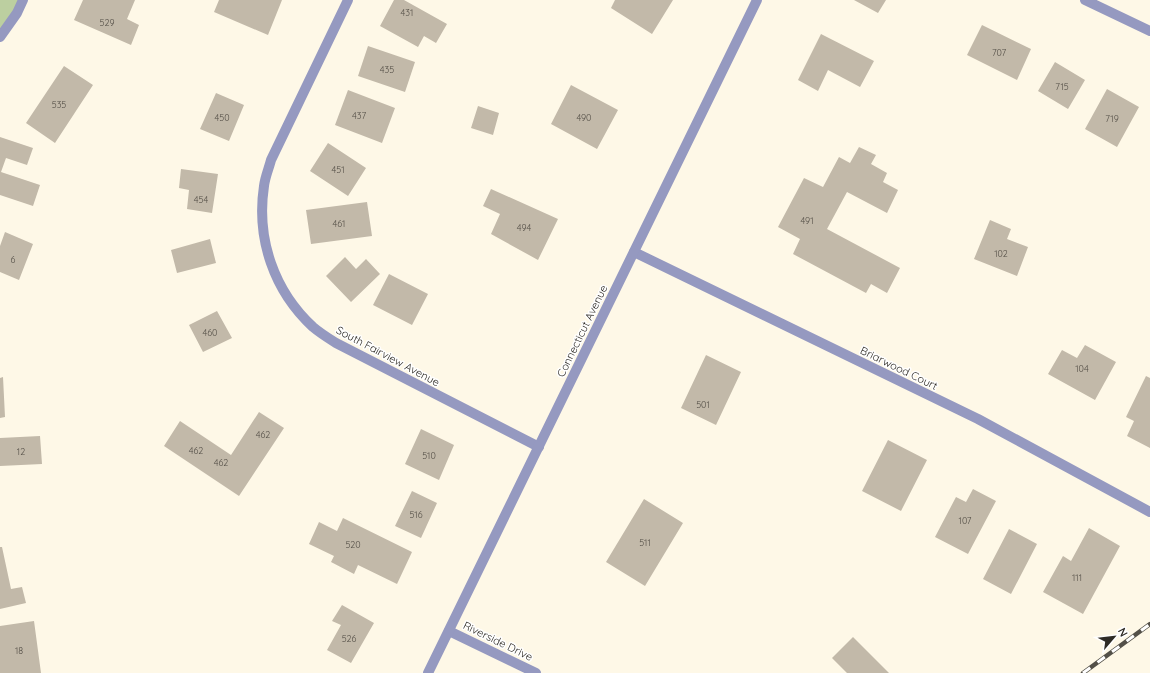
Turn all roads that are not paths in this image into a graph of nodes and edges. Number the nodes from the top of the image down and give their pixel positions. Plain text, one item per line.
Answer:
1 (23, 0) edge
2 (348, 0) edge
3 (757, 0) edge
4 (1085, 0) edge
5 (1150, 31) edge
6 (0, 37) edge
7 (634, 252) junction
8 (539, 447) junction
9 (1150, 512) edge
10 (449, 631) junction
11 (428, 673) edge
12 (536, 673) edge

1 - 6 street
2 - 8 street, South Fairview Avenue
3 - 7 street, Connecticut Avenue
4 - 5 street
7 - 8 street, Connecticut Avenue
7 - 9 street, Briarwood Court
8 - 10 street, Connecticut Avenue
10 - 11 street, Connecticut Avenue
10 - 12 street, Riverside Drive

